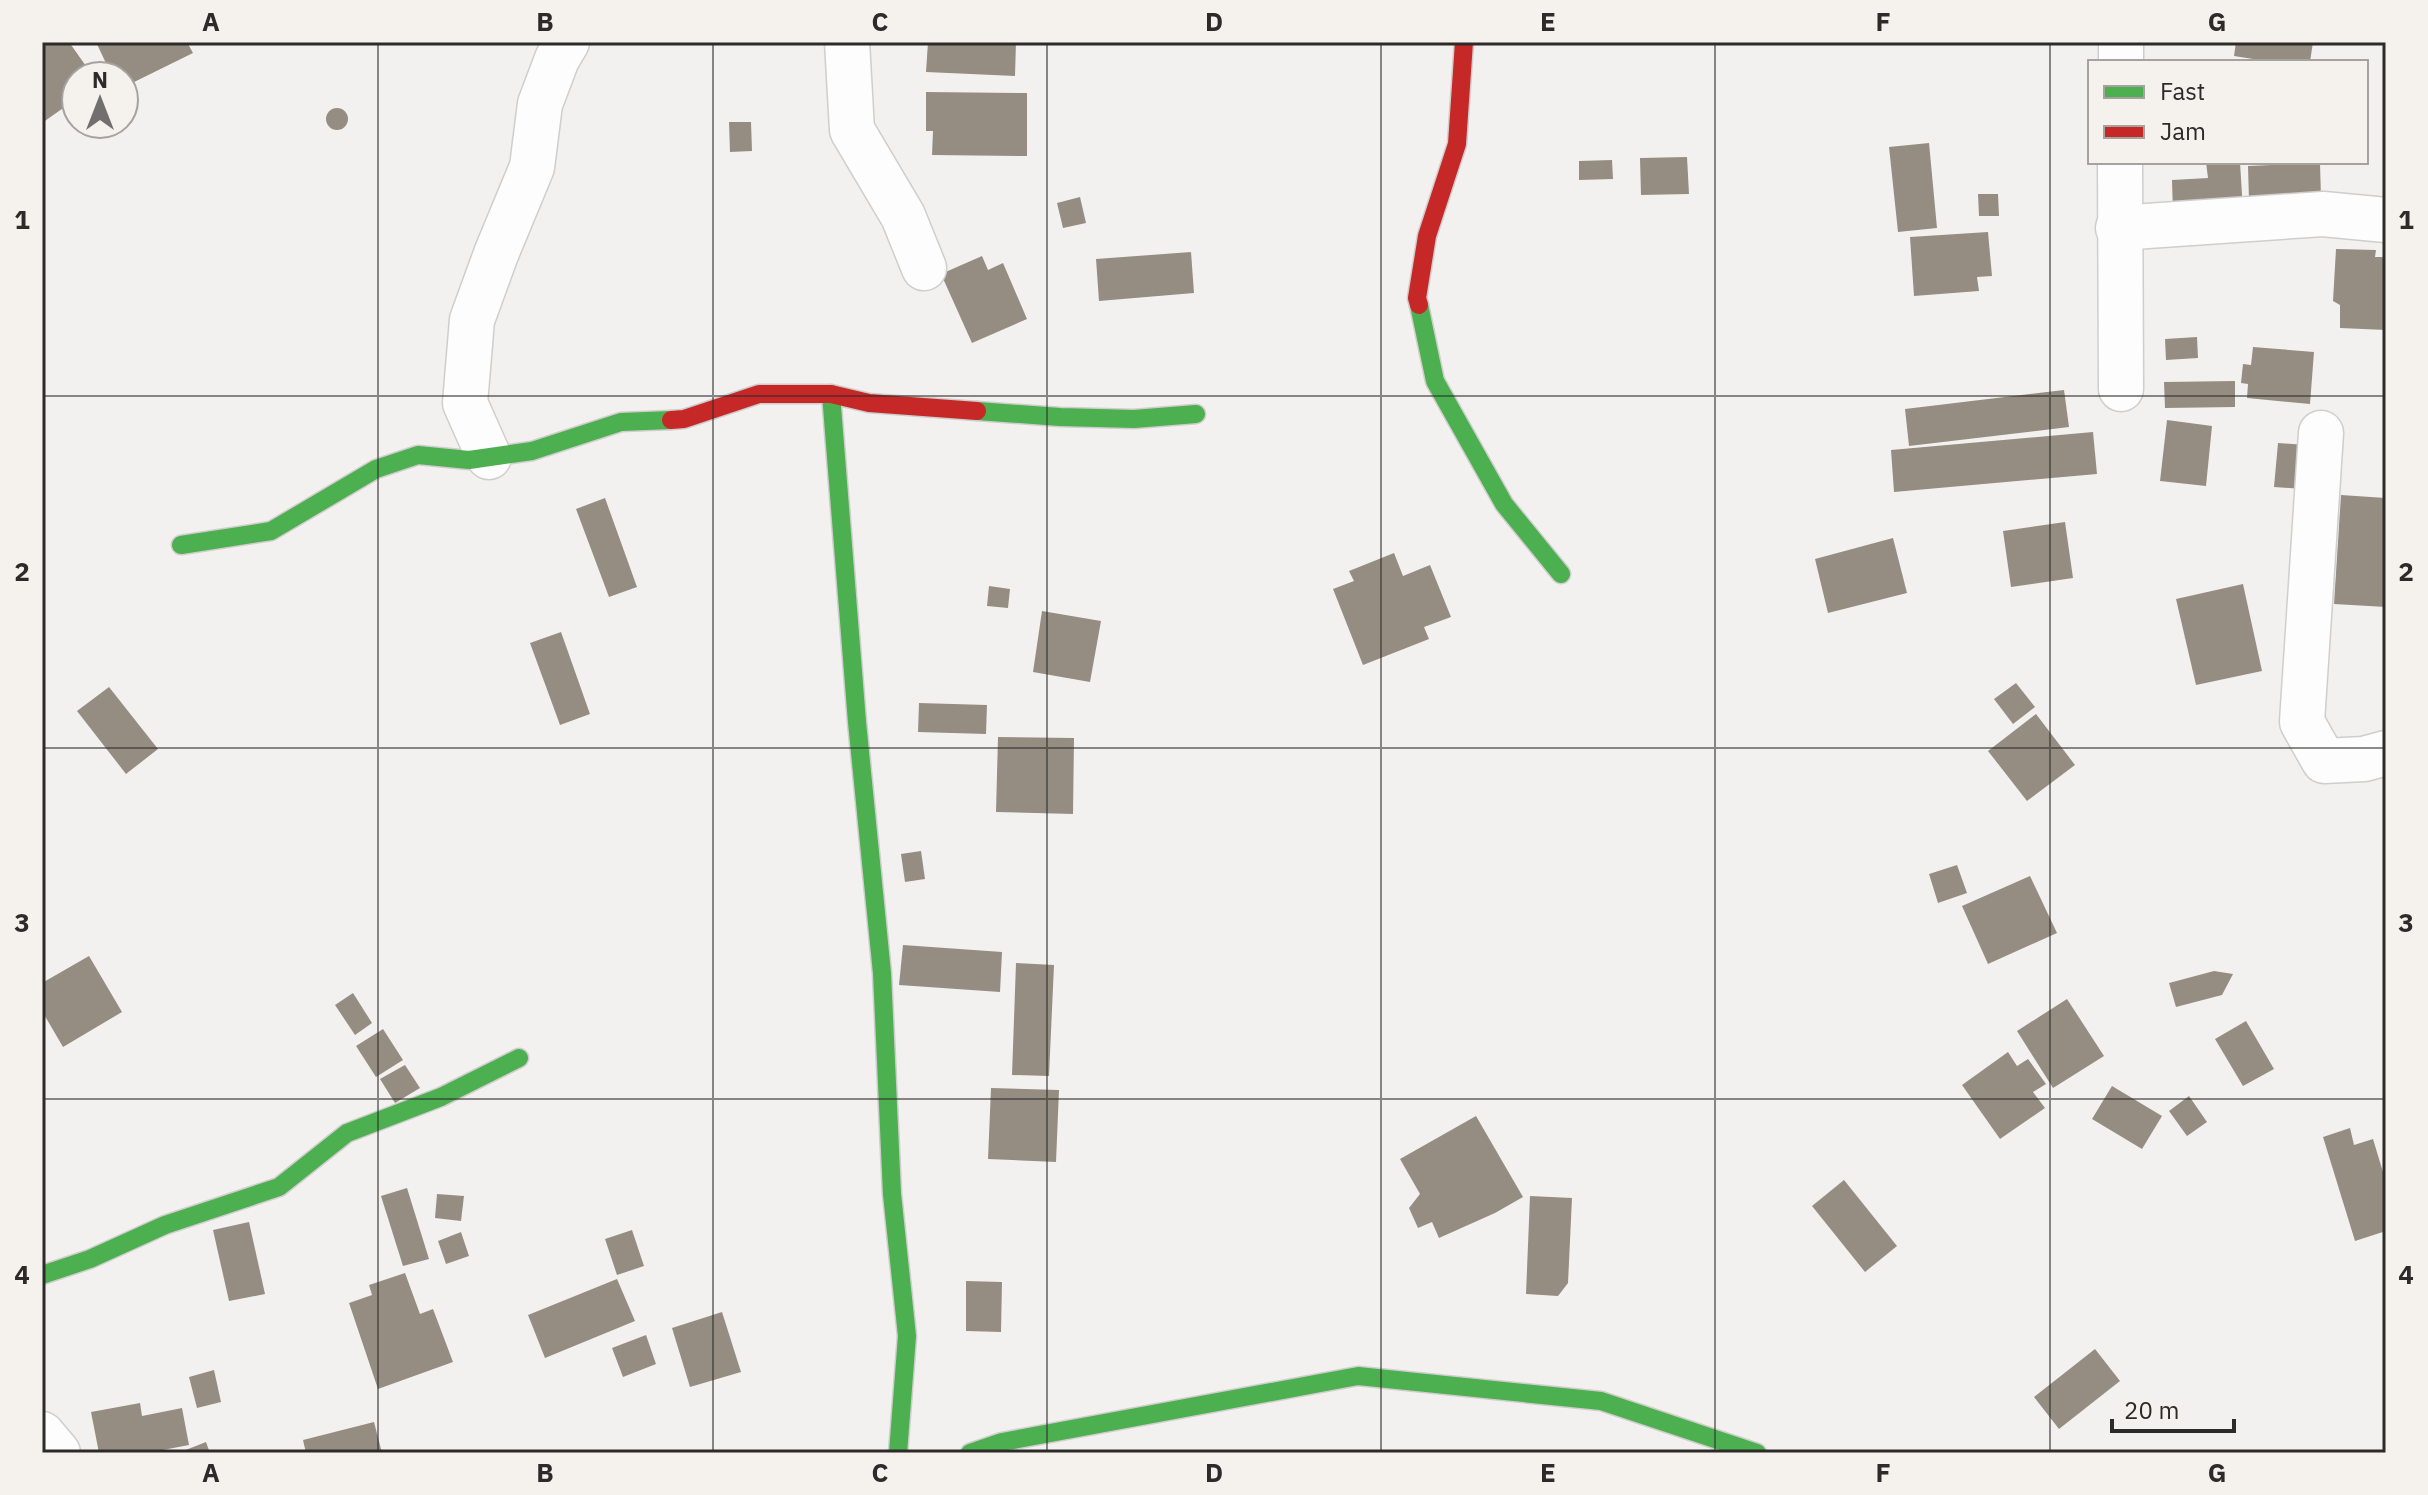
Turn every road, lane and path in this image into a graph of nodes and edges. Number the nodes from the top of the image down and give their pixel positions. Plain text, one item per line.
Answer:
1 (567, 42) edge
2 (847, 42) edge
3 (1464, 42) edge
4 (2120, 164) edge
5 (2386, 220) edge
6 (2118, 228) junction
7 (924, 268) dead end
8 (2121, 389) dead end
9 (831, 394) junction
10 (1196, 414) dead end
11 (2321, 433) dead end
12 (489, 457) junction
13 (181, 545) dead end
14 (1561, 574) dead end
15 (2386, 753) edge
16 (519, 1058) dead end
17 (42, 1275) edge
18 (42, 1434) edge
19 (58, 1453) edge
20 (898, 1453) edge
21 (970, 1453) edge
22 (1757, 1453) edge

1 - 12 street
2 - 7 street
3 - 14 street
4 - 6 street
5 - 6 street
6 - 8 street
9 - 10 street
9 - 12 street
9 - 20 street
11 - 15 street
12 - 13 street
16 - 17 street
18 - 19 street
21 - 22 street

